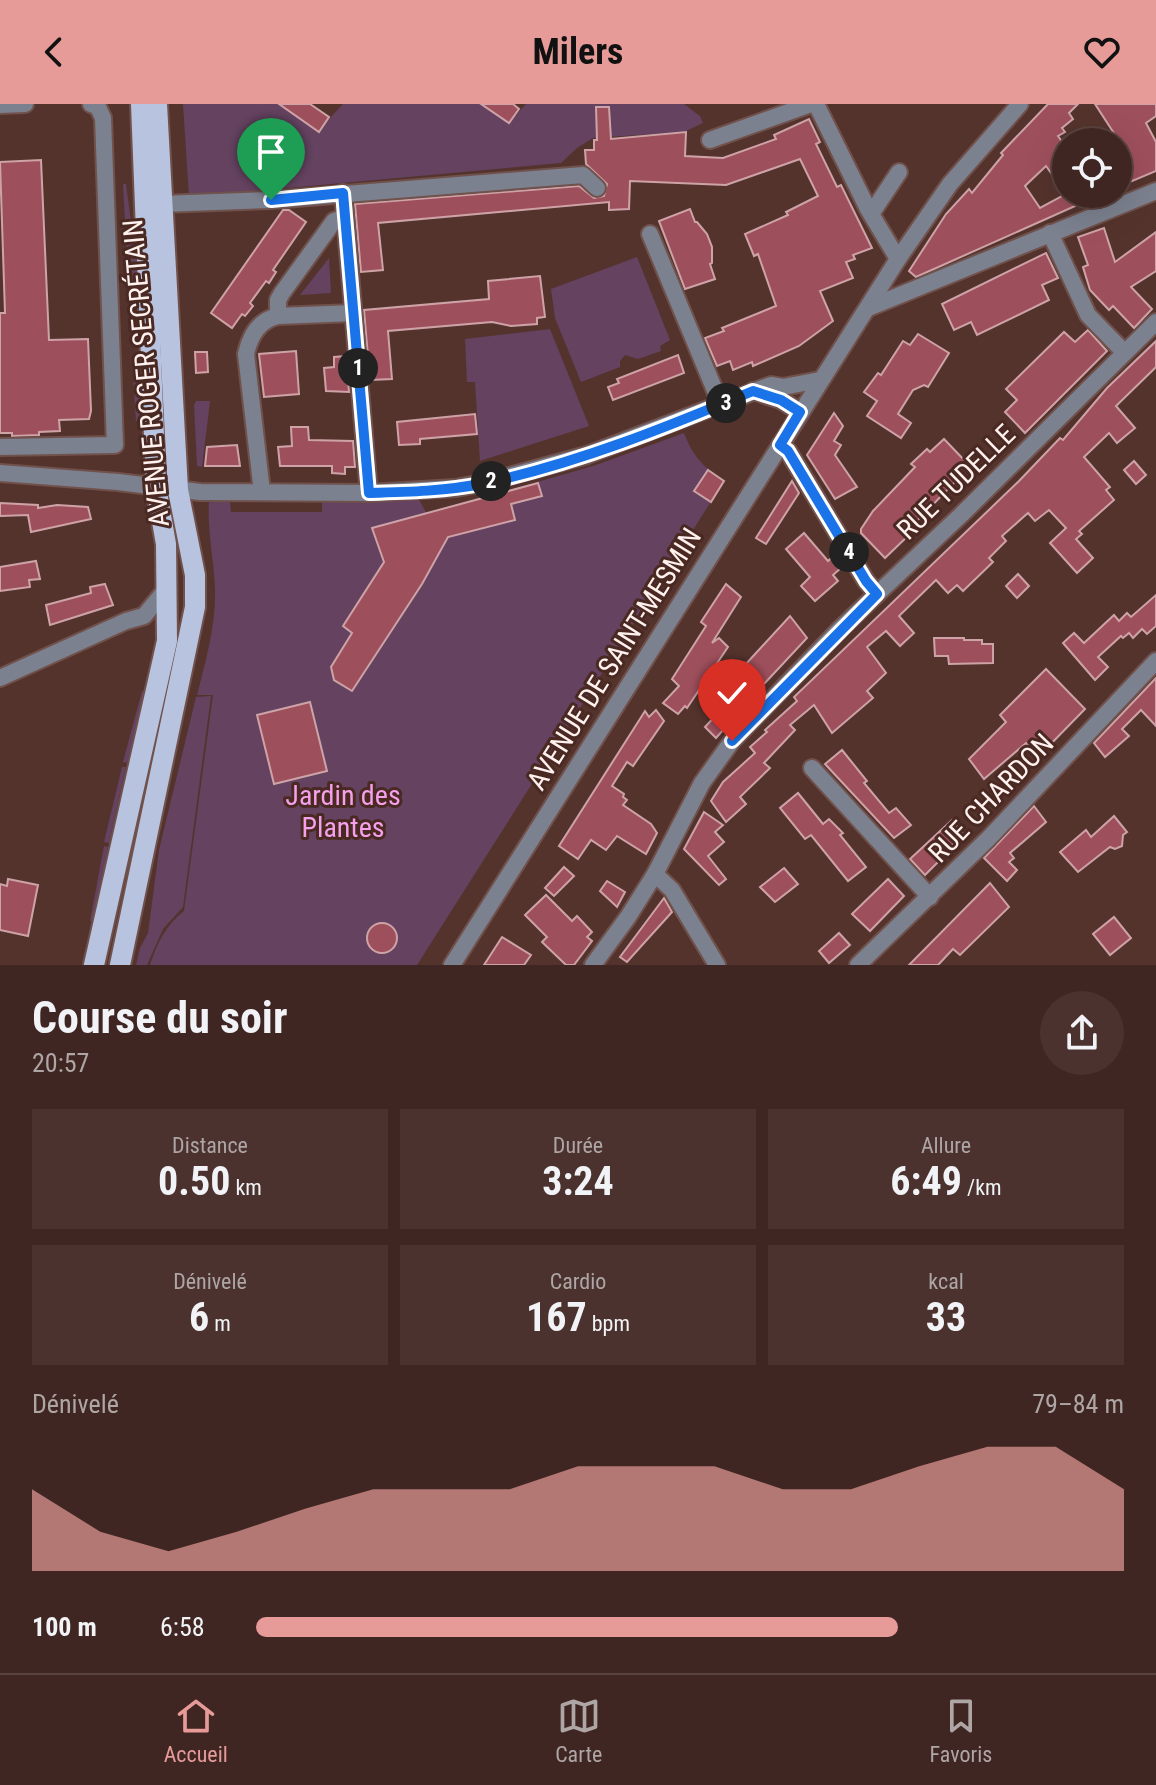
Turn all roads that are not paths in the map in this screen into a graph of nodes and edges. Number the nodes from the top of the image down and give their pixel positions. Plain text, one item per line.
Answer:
1 (25, 104) edge
2 (91, 104) edge
3 (127, 104) edge
4 (141, 104) edge
5 (160, 104) edge
6 (814, 104) edge
7 (1020, 104) edge
8 (0, 105) edge
9 (710, 140) dead end
10 (899, 172) dead end
11 (597, 188) dead end
12 (1156, 191) edge
13 (343, 193) junction
14 (161, 204) junction
15 (871, 214) junction
16 (345, 218) junction
17 (146, 229) junction
18 (1050, 233) junction
19 (650, 234) dead end
20 (898, 259) junction
21 (868, 308) junction
22 (353, 313) junction
23 (278, 316) junction
24 (1156, 322) edge
25 (1124, 352) junction
26 (820, 380) junction
27 (753, 391) junction
28 (721, 405) junction
29 (800, 412) junction
30 (780, 445) junction
31 (0, 447) edge
32 (0, 473) edge
33 (156, 487) junction
34 (178, 490) junction
35 (262, 492) junction
36 (369, 493) junction
37 (168, 587) junction
38 (877, 594) junction
39 (144, 616) junction
40 (167, 641) junction
41 (1156, 661) edge
42 (0, 678) edge
43 (812, 768) dead end
44 (655, 874) junction
45 (930, 897) junction
46 (458, 963) edge
47 (94, 965) edge
48 (120, 965) edge
49 (593, 965) edge
50 (717, 965) edge
51 (858, 965) edge

1 - 8 street
2 - 31 street
3 - 17 main road
4 - 17 main road, AVENUE ROGER SECRÉTAIN
5 - 14 main road, AVENUE ROGER SECRÉTAIN
6 - 9 street
6 - 15 street
7 - 20 street, AVENUE DE SAINT-MESMIN
10 - 15 street
11 - 13 street
12 - 18 street
13 - 14 street
13 - 16 street
14 - 34 main road, AVENUE ROGER SECRÉTAIN
15 - 20 street
16 - 22 street
16 - 23 street
17 - 33 main road, AVENUE ROGER SECRÉTAIN
18 - 21 street
18 - 25 street
19 - 28 street
20 - 21 street, AVENUE DE SAINT-MESMIN
21 - 26 street, AVENUE DE SAINT-MESMIN
22 - 23 street
22 - 36 street
23 - 35 street
24 - 25 street, RUE TUDELLE
25 - 38 street, RUE TUDELLE
26 - 27 street
26 - 29 street, AVENUE DE SAINT-MESMIN
27 - 28 street
27 - 29 street
28 - 36 street
29 - 30 street, AVENUE DE SAINT-MESMIN
30 - 38 street
30 - 46 street, AVENUE DE SAINT-MESMIN
32 - 33 street
33 - 34 street
33 - 37 main road, AVENUE ROGER SECRÉTAIN
34 - 35 street
34 - 48 main road, AVENUE ROGER SECRÉTAIN
35 - 36 street
37 - 39 street
37 - 40 main road, AVENUE ROGER SECRÉTAIN
38 - 44 street, RUE TUDELLE
39 - 40 street
39 - 42 street
40 - 47 main road, AVENUE ROGER SECRÉTAIN
41 - 45 street, RUE CHARDON
43 - 45 street
44 - 49 street, RUE TUDELLE
44 - 50 street
45 - 51 street, RUE CHARDON

